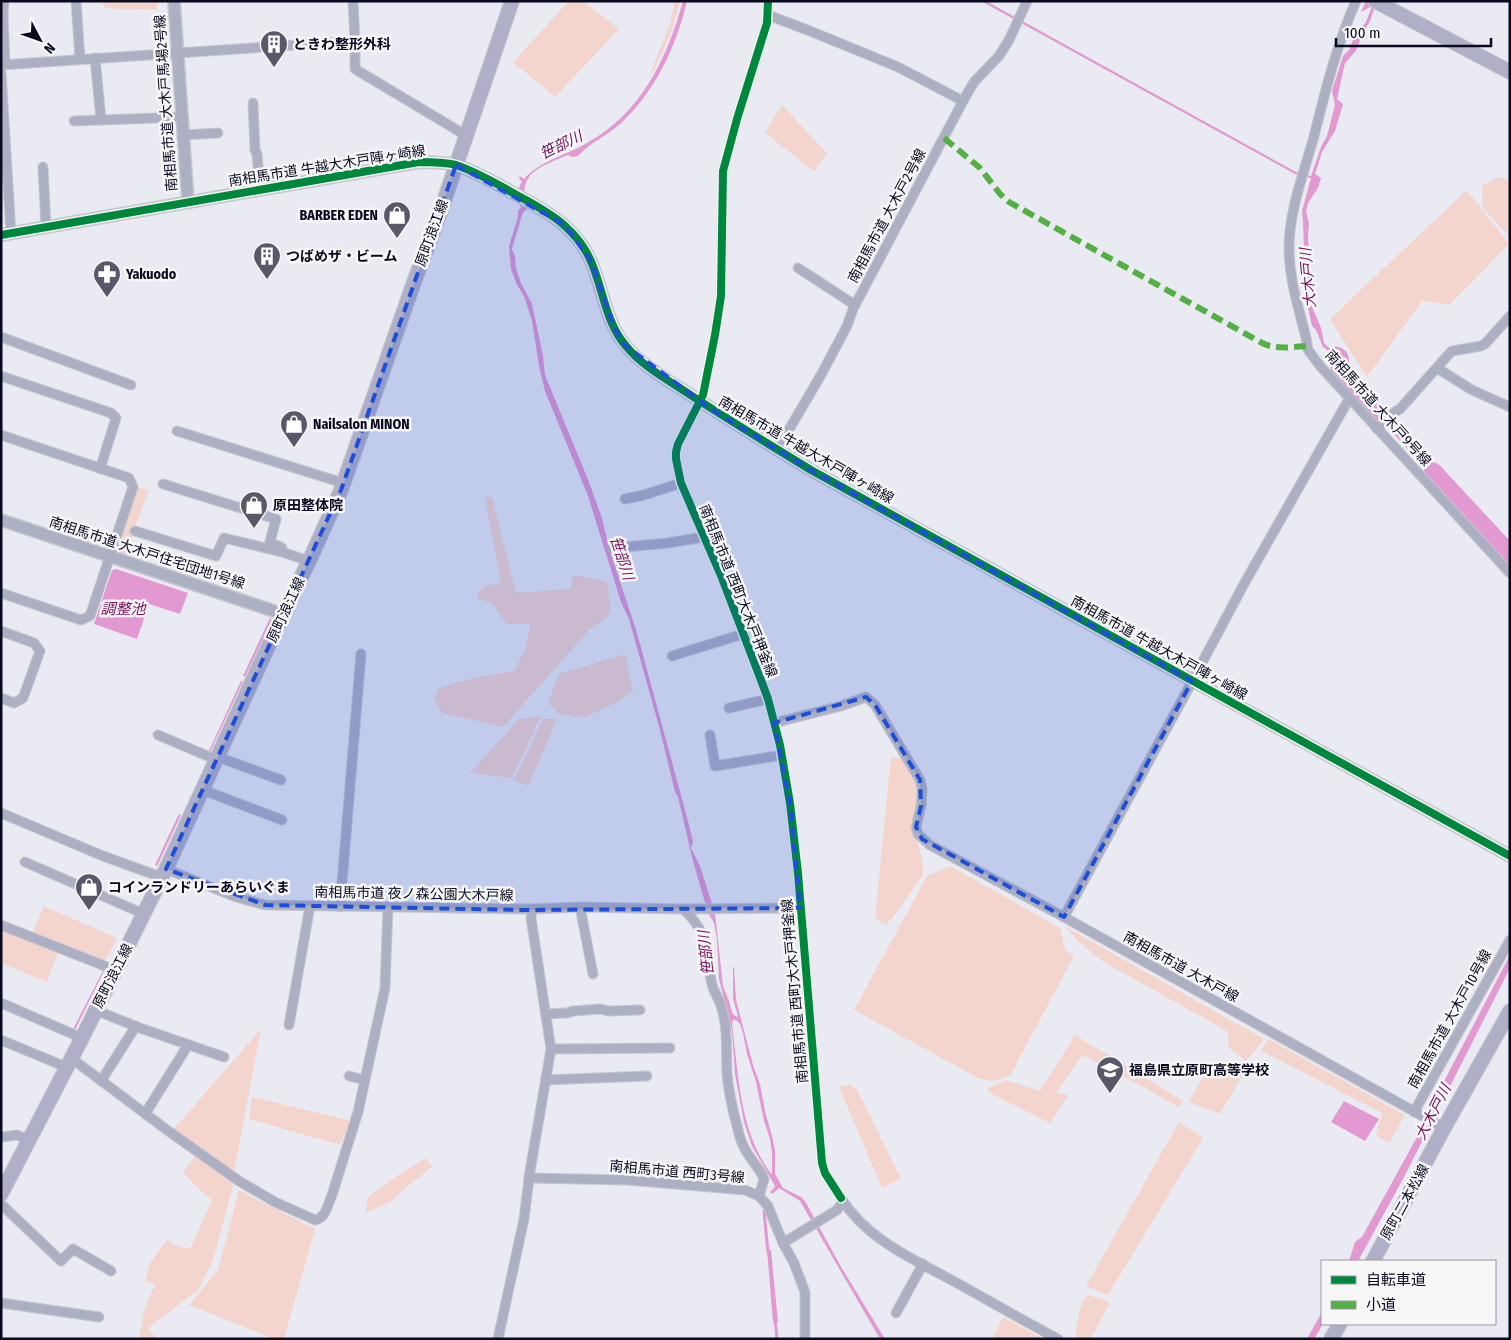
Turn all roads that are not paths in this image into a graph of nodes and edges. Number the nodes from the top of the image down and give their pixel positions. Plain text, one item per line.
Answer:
1 (4, 1) edge
2 (76, 1) edge
3 (174, 1) edge
4 (353, 1) edge
5 (512, 1) edge
6 (768, 1) edge
7 (1027, 1) edge
8 (1356, 1) edge
9 (1380, 4) edge
10 (768, 15) junction
11 (355, 41) junction
12 (178, 52) junction
13 (95, 58) junction
14 (80, 60) junction
15 (3, 67) edge
16 (1510, 72) edge
17 (963, 101) junction
18 (252, 103) dead end
19 (183, 117) junction
20 (101, 120) junction
21 (74, 121) dead end
22 (218, 133) dead end
23 (184, 135) junction
24 (467, 136) junction
25 (456, 165) junction
26 (43, 167) dead end
27 (260, 189) junction
28 (188, 202) junction
29 (46, 227) junction
30 (6, 234) edge
31 (798, 268) dead end
32 (855, 305) junction
33 (1510, 316) edge
34 (1, 337) edge
35 (1437, 368) junction
36 (1, 376) edge
37 (131, 385) dead end
38 (1349, 399) junction
39 (700, 401) junction
40 (1510, 407) edge
41 (1377, 429) junction
42 (177, 431) dead end
43 (1, 436) edge
44 (777, 450) junction
45 (100, 469) junction
46 (681, 483) junction
47 (163, 484) dead end
48 (343, 484) junction
49 (625, 498) dead end
50 (1, 520) edge
51 (135, 531) dead end
52 (703, 537) junction
53 (613, 548) dead end
54 (110, 557) junction
55 (310, 559) junction
56 (1510, 573) edge
57 (1, 593) edge
58 (283, 614) junction
59 (1, 631) edge
60 (743, 634) junction
61 (361, 654) dead end
62 (672, 656) dead end
63 (1192, 681) junction
64 (1, 698) edge
65 (768, 699) junction
66 (728, 708) dead end
67 (774, 724) junction
68 (158, 735) dead end
69 (710, 735) dead end
70 (782, 755) junction
71 (218, 758) junction
72 (281, 780) dead end
73 (203, 790) junction
74 (1, 813) edge
75 (282, 820) dead end
76 (1510, 856) edge
77 (25, 862) dead end
78 (164, 873) junction
79 (310, 906) junction
80 (340, 907) junction
81 (388, 907) junction
82 (580, 907) junction
83 (800, 908) junction
84 (532, 909) junction
85 (687, 909) junction
86 (138, 911) junction
87 (1064, 917) junction
88 (1, 924) edge
89 (1510, 940) edge
90 (109, 968) junction
91 (593, 974) dead end
92 (1, 1003) edge
93 (95, 1010) junction
94 (640, 1010) dead end
95 (1510, 1011) edge
96 (546, 1014) junction
97 (290, 1025) dead end
98 (136, 1026) junction
99 (82, 1038) junction
100 (1, 1040) edge
101 (188, 1044) junction
102 (670, 1048) dead end
103 (551, 1049) junction
104 (224, 1057) dead end
105 (68, 1063) junction
106 (349, 1076) dead end
107 (647, 1076) dead end
108 (365, 1080) junction
109 (546, 1080) junction
110 (101, 1081) junction
111 (1416, 1113) junction
112 (145, 1114) junction
113 (1442, 1127) junction
114 (1, 1137) edge
115 (23, 1137) junction
116 (530, 1178) junction
117 (1, 1194) edge
118 (760, 1196) junction
119 (841, 1198) junction
120 (1, 1204) edge
121 (783, 1243) junction
122 (1374, 1260) edge
123 (923, 1264) junction
124 (111, 1271) dead end
125 (1, 1304) edge
126 (896, 1313) dead end
127 (99, 1317) dead end
128 (1339, 1325) edge
129 (498, 1339) edge
130 (805, 1339) edge
131 (1058, 1339) edge
132 (1331, 1339) edge

1 - 15 street
2 - 14 street
3 - 12 street, 南相馬市道 大木戸馬場2号線
4 - 11 street
5 - 24 main road, 原町浪江線
6 - 10 street, 南相馬市道 西町大木戸押釜線
7 - 17 street, 南相馬市道 大木戸2号線
8 - 38 street, 南相馬市道 大木戸9号線
9 - 16 main road
10 - 17 street
10 - 39 street, 南相馬市道 西町大木戸押釜線
11 - 12 street
11 - 24 street
12 - 13 street
12 - 19 street, 南相馬市道 大木戸馬場2号線
13 - 14 street
13 - 20 street
14 - 15 street
15 - 30 street
17 - 32 street, 南相馬市道 大木戸2号線
18 - 27 street
19 - 20 street
19 - 23 street, 南相馬市道 大木戸馬場2号線
20 - 21 street
22 - 23 street
23 - 28 street, 南相馬市道 大木戸馬場2号線
24 - 25 main road, 原町浪江線
25 - 27 street, 南相馬市道 牛越大木戸陣ヶ崎線
25 - 39 street, 南相馬市道 牛越大木戸陣ヶ崎線
25 - 48 main road, 原町浪江線
26 - 29 street
27 - 28 street, 南相馬市道 牛越大木戸陣ヶ崎線
28 - 29 street, 南相馬市道 牛越大木戸陣ヶ崎線
29 - 30 street, 南相馬市道 牛越大木戸陣ヶ崎線
31 - 32 street
32 - 44 street, 南相馬市道 大木戸2号線
33 - 35 street
34 - 37 street
35 - 40 street
35 - 41 street
36 - 45 street
38 - 41 street, 南相馬市道 大木戸9号線
38 - 63 street
39 - 44 street, 南相馬市道 牛越大木戸陣ヶ崎線
39 - 46 street, 南相馬市道 西町大木戸押釜線
41 - 56 street, 南相馬市道 大木戸9号線
42 - 48 street
43 - 45 street
44 - 63 street, 南相馬市道 牛越大木戸陣ヶ崎線
45 - 54 street
46 - 49 street
46 - 52 street, 南相馬市道 西町大木戸押釜線
47 - 55 street
48 - 55 main road, 原町浪江線
50 - 54 street, 南相馬市道 大木戸住宅団地1号線
51 - 55 street
52 - 53 street
52 - 60 street, 南相馬市道 西町大木戸押釜線
54 - 57 street
54 - 58 street, 南相馬市道 大木戸住宅団地1号線
55 - 58 main road, 原町浪江線
58 - 71 main road, 原町浪江線
59 - 64 street
60 - 62 street
60 - 65 street, 南相馬市道 西町大木戸押釜線
61 - 80 street
63 - 76 street, 南相馬市道 牛越大木戸陣ヶ崎線
63 - 87 street
65 - 66 street
65 - 67 street, 南相馬市道 西町大木戸押釜線
67 - 70 street, 南相馬市道 西町大木戸押釜線
67 - 87 street, 南相馬市道 大木戸線
68 - 71 street
69 - 70 street
70 - 83 street, 南相馬市道 西町大木戸押釜線
71 - 72 street
71 - 73 main road, 原町浪江線
73 - 75 street
73 - 78 main road, 原町浪江線
74 - 78 street, 南相馬市道 夜ノ森公園大木戸線
77 - 86 street
78 - 79 street, 南相馬市道 夜ノ森公園大木戸線
78 - 86 main road, 原町浪江線
79 - 80 street, 南相馬市道 夜ノ森公園大木戸線
79 - 97 street
80 - 81 street, 南相馬市道 夜ノ森公園大木戸線
81 - 84 street, 南相馬市道 夜ノ森公園大木戸線
81 - 108 street
82 - 84 street
82 - 85 street
82 - 91 street
83 - 85 street
83 - 119 street, 南相馬市道 西町大木戸押釜線
84 - 96 street, 南相馬市道 夜ノ森公園大木戸線
85 - 118 street
86 - 90 main road, 原町浪江線
87 - 111 street, 南相馬市道 大木戸線
88 - 90 street
89 - 111 street, 南相馬市道 大木戸10号線
90 - 93 main road, 原町浪江線
92 - 99 street
93 - 98 street
93 - 99 main road, 原町浪江線
94 - 96 street
95 - 113 main road, 原町二本松線
96 - 103 street, 南相馬市道 夜ノ森公園大木戸線
98 - 101 street
98 - 110 street
99 - 105 main road, 原町浪江線
100 - 105 street
101 - 104 street
101 - 112 street
102 - 103 street
103 - 109 street, 南相馬市道 夜ノ森公園大木戸線
105 - 110 street
105 - 115 main road, 原町浪江線
106 - 108 street
107 - 109 street
108 - 112 street
109 - 116 street, 南相馬市道 夜ノ森公園大木戸線
110 - 112 street
111 - 113 street, 南相馬市道 大木戸線
113 - 122 main road, 原町二本松線
114 - 115 street
115 - 117 main road, 原町浪江線
116 - 118 street, 南相馬市道 西町3号線
116 - 129 street, 南相馬市道 夜ノ森公園大木戸線
118 - 121 street, 南相馬市道 西町3号線
119 - 121 street
119 - 123 street
120 - 124 street
121 - 130 street
123 - 126 street
123 - 131 street
125 - 127 street
128 - 132 main road

